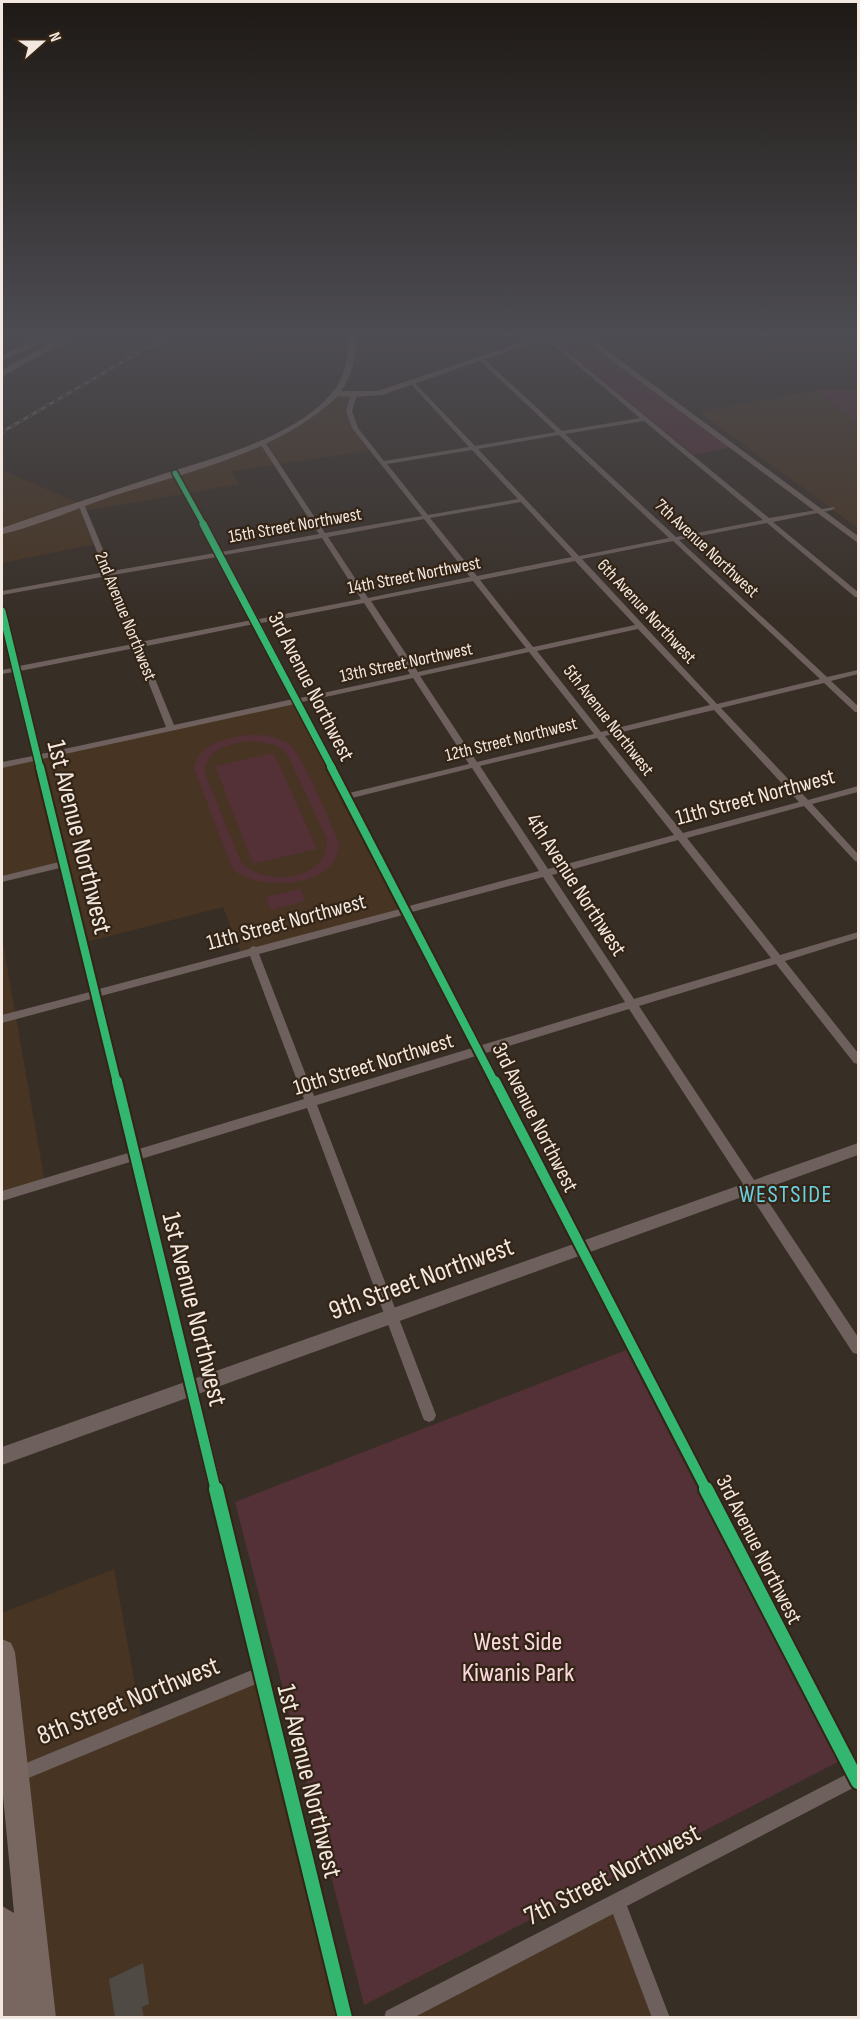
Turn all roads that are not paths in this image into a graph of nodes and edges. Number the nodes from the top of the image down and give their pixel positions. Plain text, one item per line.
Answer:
1 (281, 431) edge
2 (359, 431) edge
3 (459, 431) edge
4 (572, 431) edge
5 (660, 431) edge
6 (713, 431) edge
7 (726, 431) edge
8 (561, 433) junction
9 (262, 442) junction
10 (474, 447) junction
11 (383, 463) junction
12 (175, 473) junction
13 (522, 500) junction
14 (81, 504) junction
15 (832, 508) junction
16 (820, 510) junction
17 (425, 517) junction
18 (768, 520) junction
19 (858, 528) edge
20 (2, 531) edge
21 (323, 535) junction
22 (675, 539) junction
23 (858, 540) edge
24 (219, 554) junction
25 (577, 558) junction
26 (109, 574) junction
27 (474, 578) junction
28 (2, 593) edge
29 (858, 595) edge
30 (366, 599) junction
31 (2, 611) edge
32 (256, 621) junction
33 (640, 626) junction
34 (138, 645) junction
35 (533, 650) junction
36 (16, 670) junction
37 (2, 672) edge
38 (858, 672) edge
39 (416, 675) junction
40 (826, 680) junction
41 (298, 701) junction
42 (715, 706) junction
43 (858, 710) edge
44 (171, 728) junction
45 (599, 735) junction
46 (37, 758) junction
47 (2, 765) edge
48 (475, 765) junction
49 (858, 789) edge
50 (347, 796) junction
51 (806, 803) junction
52 (680, 836) junction
53 (858, 860) edge
54 (63, 864) junction
55 (545, 872) junction
56 (2, 879) edge
57 (406, 909) junction
58 (858, 935) edge
59 (253, 950) junction
60 (778, 959) junction
61 (95, 994) junction
62 (632, 1004) junction
63 (2, 1019) edge
64 (479, 1051) junction
65 (858, 1060) edge
66 (310, 1103) junction
67 (858, 1149) edge
68 (134, 1155) junction
69 (752, 1187) junction
70 (2, 1196) edge
71 (582, 1248) junction
72 (390, 1317) junction
73 (858, 1348) edge
74 (191, 1388) junction
75 (429, 1415) dead end
76 (2, 1456) edge
77 (2, 1652) edge
78 (261, 1674) junction
79 (8, 1778) edge
80 (857, 1780) edge
81 (617, 1902) junction
82 (2, 1922) edge
83 (11, 2018) edge
84 (40, 2018) edge
85 (345, 2018) edge
86 (393, 2018) edge
87 (661, 2018) edge

1 - 9 main road
2 - 11 street, 5th Avenue Northwest
3 - 10 street, 6th Avenue Northwest
4 - 8 street
5 - 18 street
6 - 16 main road
7 - 15 main road
8 - 10 street
8 - 22 street, 7th Avenue Northwest
9 - 12 main road
9 - 21 street, 4th Avenue Northwest
10 - 11 street
10 - 13 street, 6th Avenue Northwest
11 - 17 street, 5th Avenue Northwest
12 - 14 main road
12 - 24 street, 3rd Avenue Northwest
13 - 17 street, 15th Street Northwest
13 - 25 street, 6th Avenue Northwest
14 - 20 main road
14 - 26 street, 2nd Avenue Northwest
15 - 16 street, 14th Street Northwest
15 - 19 main road
16 - 18 street, 14th Street Northwest
16 - 23 main road
17 - 21 street, 15th Street Northwest
17 - 27 street, 5th Avenue Northwest
18 - 22 street, 14th Street Northwest
18 - 29 street
21 - 24 street, 15th Street Northwest
21 - 30 street, 4th Avenue Northwest
22 - 25 street, 14th Street Northwest
22 - 40 street, 7th Avenue Northwest
24 - 26 street, 15th Street Northwest
24 - 32 street, 3rd Avenue Northwest
25 - 27 street, 14th Street Northwest
25 - 33 street, 6th Avenue Northwest
26 - 28 street, 15th Street Northwest
26 - 34 street, 2nd Avenue Northwest
27 - 30 street, 14th Street Northwest
27 - 35 street, 5th Avenue Northwest
30 - 32 street, 14th Street Northwest
30 - 39 street, 4th Avenue Northwest
31 - 36 street, 1st Avenue Northwest
32 - 34 street, 14th Street Northwest
32 - 41 street, 3rd Avenue Northwest
33 - 35 street, 13th Street Northwest
33 - 42 street, 6th Avenue Northwest
34 - 36 street, 14th Street Northwest
34 - 44 street, 2nd Avenue Northwest
35 - 39 street, 13th Street Northwest
35 - 45 street, 5th Avenue Northwest
36 - 37 street, 14th Street Northwest
36 - 46 street, 1st Avenue Northwest
38 - 40 street, 12th Street Northwest
39 - 41 street, 13th Street Northwest
39 - 48 street, 4th Avenue Northwest
40 - 42 street, 12th Street Northwest
40 - 43 street, 7th Avenue Northwest
41 - 44 street, 13th Street Northwest
41 - 50 street, 3rd Avenue Northwest
42 - 45 street, 12th Street Northwest
42 - 51 street, 6th Avenue Northwest
44 - 46 street, 13th Street Northwest
45 - 48 street, 12th Street Northwest
45 - 52 street, 5th Avenue Northwest
46 - 47 street, 13th Street Northwest
46 - 54 street, 1st Avenue Northwest
48 - 50 street, 12th Street Northwest
48 - 55 street, 4th Avenue Northwest
49 - 51 street, 11th Street Northwest
50 - 57 street, 3rd Avenue Northwest
51 - 52 street, 11th Street Northwest
51 - 53 street, 6th Avenue Northwest
52 - 55 street, 11th Street Northwest
52 - 60 street, 5th Avenue Northwest
54 - 56 street
54 - 61 street, 1st Avenue Northwest
55 - 57 street, 11th Street Northwest
55 - 62 street, 4th Avenue Northwest
57 - 59 street, 11th Street Northwest
57 - 64 street, 3rd Avenue Northwest
58 - 60 street, 10th Street Northwest
59 - 61 street, 11th Street Northwest
59 - 66 street
60 - 62 street, 10th Street Northwest
60 - 65 street, 5th Avenue Northwest
61 - 63 street, 11th Street Northwest
61 - 68 street, 1st Avenue Northwest
62 - 64 street, 10th Street Northwest
62 - 69 street, 4th Avenue Northwest
64 - 66 street, 10th Street Northwest
64 - 71 street, 3rd Avenue Northwest
66 - 68 street, 10th Street Northwest
66 - 72 street
67 - 69 street, 9th Street Northwest
68 - 70 street, 10th Street Northwest
68 - 74 street, 1st Avenue Northwest
69 - 71 street, 9th Street Northwest
69 - 73 street, 4th Avenue Northwest
71 - 72 street, 9th Street Northwest
71 - 80 street, 3rd Avenue Northwest
72 - 74 street, 9th Street Northwest
72 - 75 street
74 - 76 street, 9th Street Northwest
74 - 78 street, 1st Avenue Northwest
77 - 79 highway
78 - 79 street, 8th Street Northwest
78 - 85 street, 1st Avenue Northwest
79 - 84 highway
80 - 81 street, 7th Street Northwest
81 - 86 street, 7th Street Northwest
81 - 87 street
82 - 83 highway

